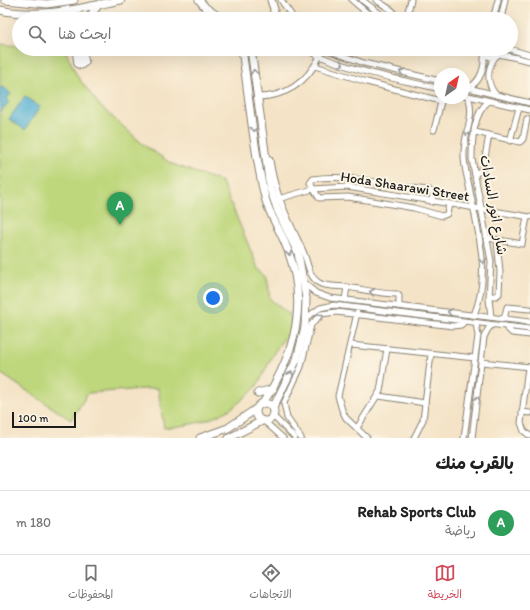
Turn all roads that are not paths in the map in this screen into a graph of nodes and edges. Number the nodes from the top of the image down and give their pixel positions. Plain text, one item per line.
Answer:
1 (5, 0) edge
2 (74, 0) edge
3 (121, 0) edge
4 (194, 0) edge
5 (199, 0) edge
6 (271, 0) edge
7 (281, 0) edge
8 (352, 0) edge
9 (362, 0) edge
10 (376, 0) edge
11 (411, 0) edge
12 (498, 0) edge
13 (505, 0) edge
14 (99, 4) junction
15 (206, 8) junction
16 (0, 10) edge
17 (68, 10) junction
18 (15, 12) edge
19 (49, 12) edge
20 (72, 12) edge
21 (93, 12) edge
22 (212, 12) edge
23 (275, 12) edge
24 (289, 12) edge
25 (366, 12) edge
26 (378, 12) edge
27 (393, 12) edge
28 (408, 12) edge
29 (495, 12) edge
30 (502, 12) edge
31 (518, 52) edge
32 (530, 55) edge
33 (77, 56) edge
34 (84, 56) edge
35 (243, 56) edge
36 (252, 56) edge
37 (320, 56) joint
38 (340, 56) edge
39 (483, 56) edge
40 (496, 56) edge
41 (510, 56) edge
42 (530, 61) edge
43 (314, 66) junction
44 (394, 78) junction
45 (479, 78) junction
46 (434, 80) edge
47 (488, 80) junction
48 (470, 86) edge
49 (256, 88) junction
50 (392, 88) junction
51 (434, 88) edge
52 (470, 88) edge
53 (248, 89) junction
54 (496, 95) junction
55 (470, 96) edge
56 (257, 97) junction
57 (434, 97) edge
58 (489, 101) junction
59 (530, 103) edge
60 (441, 104) edge
61 (469, 104) edge
62 (518, 108) junction
63 (259, 109) junction
64 (530, 110) edge
65 (516, 117) junction
66 (528, 120) edge
67 (434, 130) dead end
68 (475, 132) junction
69 (489, 135) junction
70 (510, 141) junction
71 (464, 149) junction
72 (472, 149) junction
73 (475, 174) junction
74 (372, 182) junction
75 (313, 189) junction
76 (370, 190) junction
77 (399, 196) junction
78 (278, 199) junction
79 (432, 202) junction
80 (448, 204) junction
81 (398, 205) junction
82 (473, 208) junction
83 (481, 209) junction
84 (529, 217) edge
85 (488, 238) junction
86 (497, 240) junction
87 (296, 242) junction
88 (305, 284) junction
89 (347, 287) junction
90 (489, 296) junction
91 (334, 298) junction
92 (346, 300) junction
93 (374, 303) junction
94 (479, 304) junction
95 (334, 305) junction
96 (489, 305) junction
97 (399, 306) junction
98 (358, 308) junction
99 (530, 309) edge
100 (374, 310) junction
101 (357, 315) junction
102 (474, 315) junction
103 (491, 317) junction
104 (306, 318) junction
105 (504, 319) junction
106 (464, 322) junction
107 (530, 322) edge
108 (476, 323) junction
109 (492, 325) junction
110 (505, 326) junction
111 (530, 329) edge
112 (530, 335) edge
113 (351, 345) junction
114 (387, 349) junction
115 (431, 354) junction
116 (475, 358) junction
117 (481, 362) junction
118 (529, 367) edge
119 (273, 388) junction
120 (258, 393) dead end
121 (378, 396) junction
122 (425, 403) junction
123 (263, 404) junction
124 (256, 409) junction
125 (273, 412) junction
126 (522, 412) junction
127 (530, 413) edge
128 (263, 421) junction
129 (357, 428) junction
130 (530, 436) edge
131 (200, 438) edge
132 (229, 438) edge
133 (283, 438) edge
134 (295, 438) edge
135 (301, 438) edge
136 (367, 438) edge
137 (414, 438) edge
138 (464, 438) edge
139 (472, 438) edge

1 - 2 street
3 - 14 street
4 - 15 street
5 - 15 street
6 - 23 street
7 - 24 street
8 - 25 street
9 - 26 street
10 - 27 street
11 - 28 street
12 - 29 street
13 - 30 street
14 - 17 street
14 - 21 street
15 - 22 street
16 - 18 street
17 - 19 street
17 - 20 street
31 - 32 street
33 - 34 street
35 - 53 street
49 -> 36 street
37 - 43 street
37 -> 44 street
46 -> 38 street
39 - 45 street
40 - 47 street
41 - 42 street
43 - 50 street
43 - 56 street
44 - 50 street
44 - 51 street
45 - 47 street
45 - 48 street
47 - 54 street
49 - 53 street
49 - 56 street
50 - 57 street
52 - 54 street
53 -> 119 street
54 - 59 street
55 - 58 street
56 - 63 street
58 - 62 street
58 - 68 street, شارع انور السادات
60 - 67 street
61 -> 71 street, شارع انور السادات
62 - 64 street
62 - 65 street
63 - 78 street
63 - 87 street
65 - 66 street
65 - 70 street
66 - 70 street
68 - 69 street
68 - 72 street, شارع انور السادات
69 - 70 street
69 - 73 street
71 - 72 street
71 - 82 street, شارع انور السادات
72 - 73 street, شارع انور السادات
73 - 83 street, شارع انور السادات
74 - 75 street
74 - 76 street
74 - 79 street
75 - 76 street, Hoda Shaarawi Street
75 - 78 street, Hoda Shaarawi Street
75 - 81 street
76 - 77 street, Hoda Shaarawi Street
77 - 79 street, Hoda Shaarawi Street
77 - 81 street
78 - 87 street
79 - 80 street, Hoda Shaarawi Street
80 - 81 street
80 - 82 street, Hoda Shaarawi Street
82 - 83 street, Hoda Shaarawi Street
82 -> 94 street, شارع انور السادات
83 - 84 street, Hoda Shaarawi Street
83 - 85 street, شارع انور السادات
84 - 86 street
85 - 86 street
85 - 90 street, شارع انور السادات
86 - 90 street
87 - 88 street
87 - 89 street
88 - 91 street
88 - 104 street
89 - 92 street
97 -> 89 street
90 - 96 street, شارع انور السادات
91 - 92 street
91 - 95 street
92 - 93 street
93 - 97 street
93 - 100 street
94 - 96 street
94 - 102 street, شارع انور السادات
95 - 98 street
95 - 104 street
96 - 103 street, شارع انور السادات
102 -> 97 street
98 - 100 street
98 - 101 street
99 - 105 street
100 - 106 street
101 - 106 street
101 - 113 street
135 -> 101 street
102 - 103 street
103 - 105 street
125 -> 104 street
105 - 107 street
106 - 108 street
108 - 109 street
108 - 116 street
109 - 110 street
109 - 117 street
110 - 111 street
110 - 112 street
113 - 114 street
113 - 129 street
114 - 115 street
114 - 121 street
115 - 116 street
115 - 122 street
116 - 138 street
117 - 118 street
139 -> 117 street
118 - 126 street
119 - 120 street
119 - 123 street
121 - 122 street
121 - 129 street
122 - 137 street
123 - 124 street
123 - 125 street
124 - 128 street
124 - 131 street
125 - 128 street
125 - 134 street
126 - 127 street
126 - 130 street
128 - 132 street
128 - 133 street
129 - 136 street

